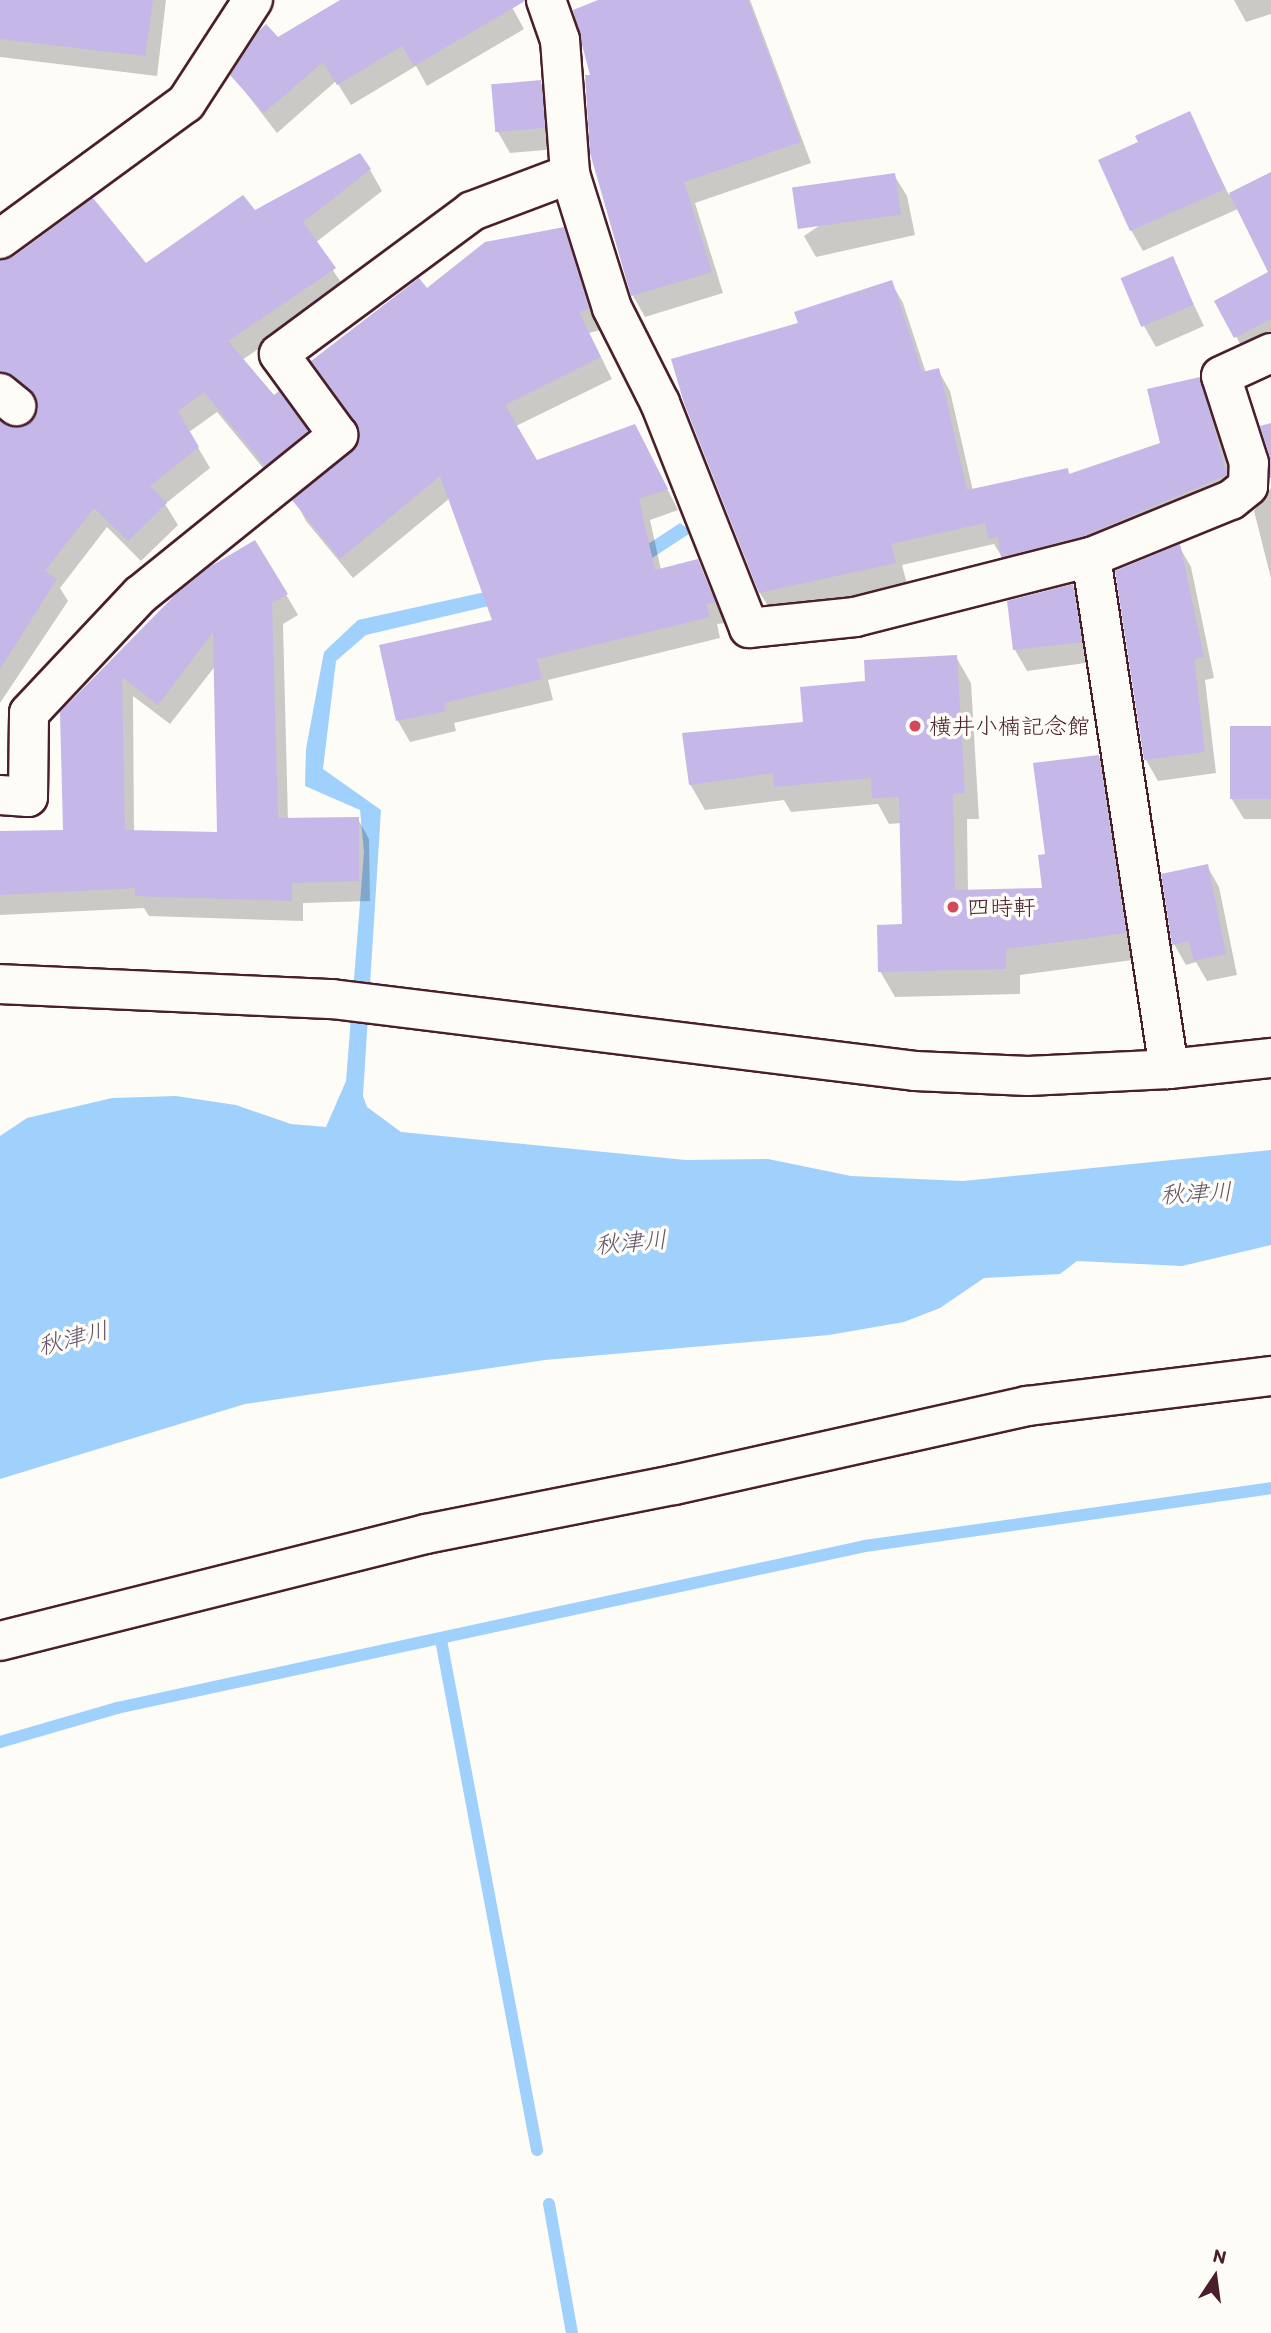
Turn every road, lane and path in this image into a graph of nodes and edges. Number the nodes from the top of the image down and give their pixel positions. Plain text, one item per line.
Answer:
1 (253, 0) edge
2 (545, 0) edge
3 (570, 174) junction
4 (0, 239) edge
5 (1271, 353) edge
6 (1091, 558) junction
7 (0, 795) edge
8 (0, 984) edge
9 (1271, 1058) edge
10 (1168, 1069) junction
11 (1271, 1376) edge
12 (0, 1641) edge

1 - 4 street
2 - 3 street
3 - 6 street
3 - 7 street
5 - 6 street
6 - 10 street
8 - 10 street
9 - 10 street
11 - 12 street

